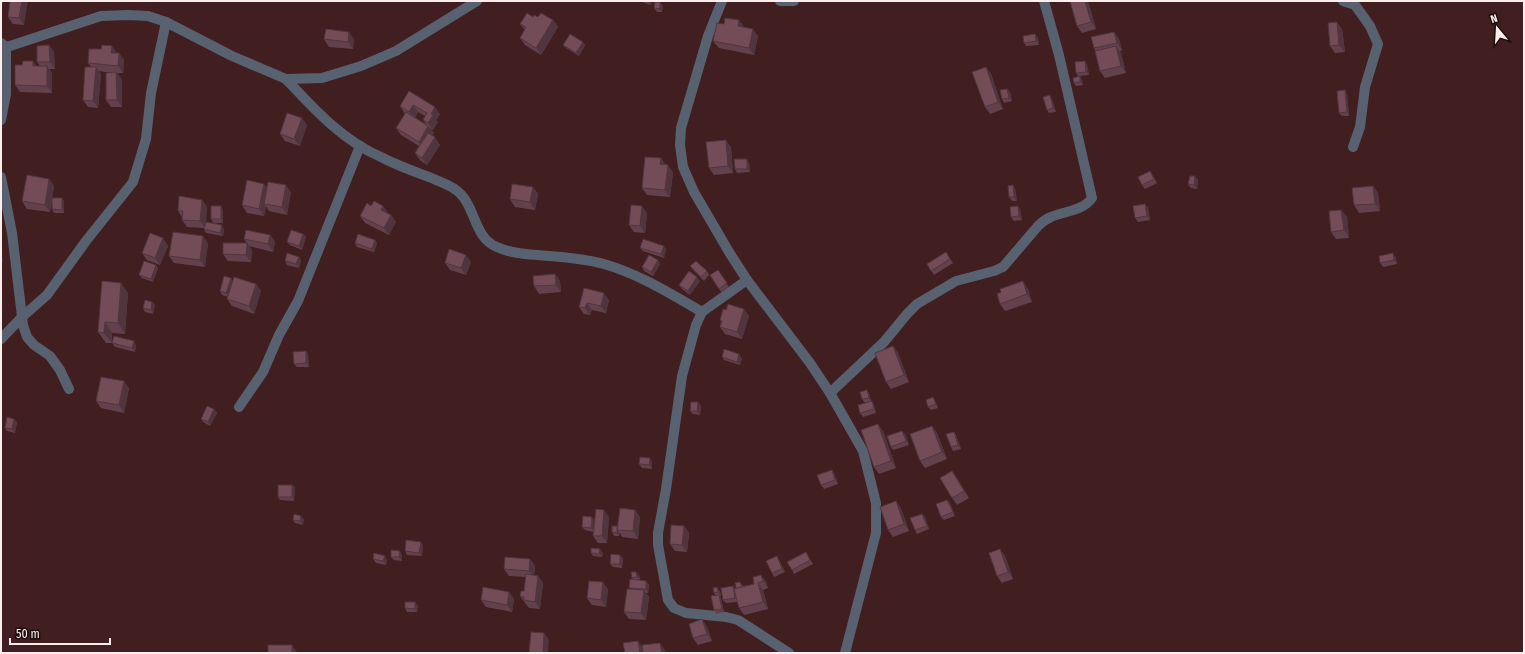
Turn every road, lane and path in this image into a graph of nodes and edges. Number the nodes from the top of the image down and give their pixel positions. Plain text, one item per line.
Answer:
1 (477, 1) edge
2 (722, 1) edge
3 (780, 1) edge
4 (794, 1) edge
5 (1044, 1) edge
6 (1343, 1) edge
7 (166, 22) junction
8 (3, 46) edge
9 (286, 79) junction
10 (1, 120) edge
11 (360, 146) junction
12 (1353, 148) dead end
13 (1, 177) edge
14 (747, 280) junction
15 (702, 312) junction
16 (22, 317) junction
17 (1, 339) edge
18 (69, 389) dead end
19 (830, 393) junction
20 (239, 407) dead end
21 (789, 653) edge
22 (845, 653) edge

1 - 9 street
2 - 14 street
3 - 4 street
5 - 19 street
6 - 12 street
7 - 8 street
7 - 9 street
7 - 16 street
8 - 10 street
9 - 11 street
11 - 15 street
11 - 20 street
13 - 16 street
14 - 15 street
14 - 19 street
15 - 21 street
16 - 17 street
16 - 18 street
19 - 22 street

